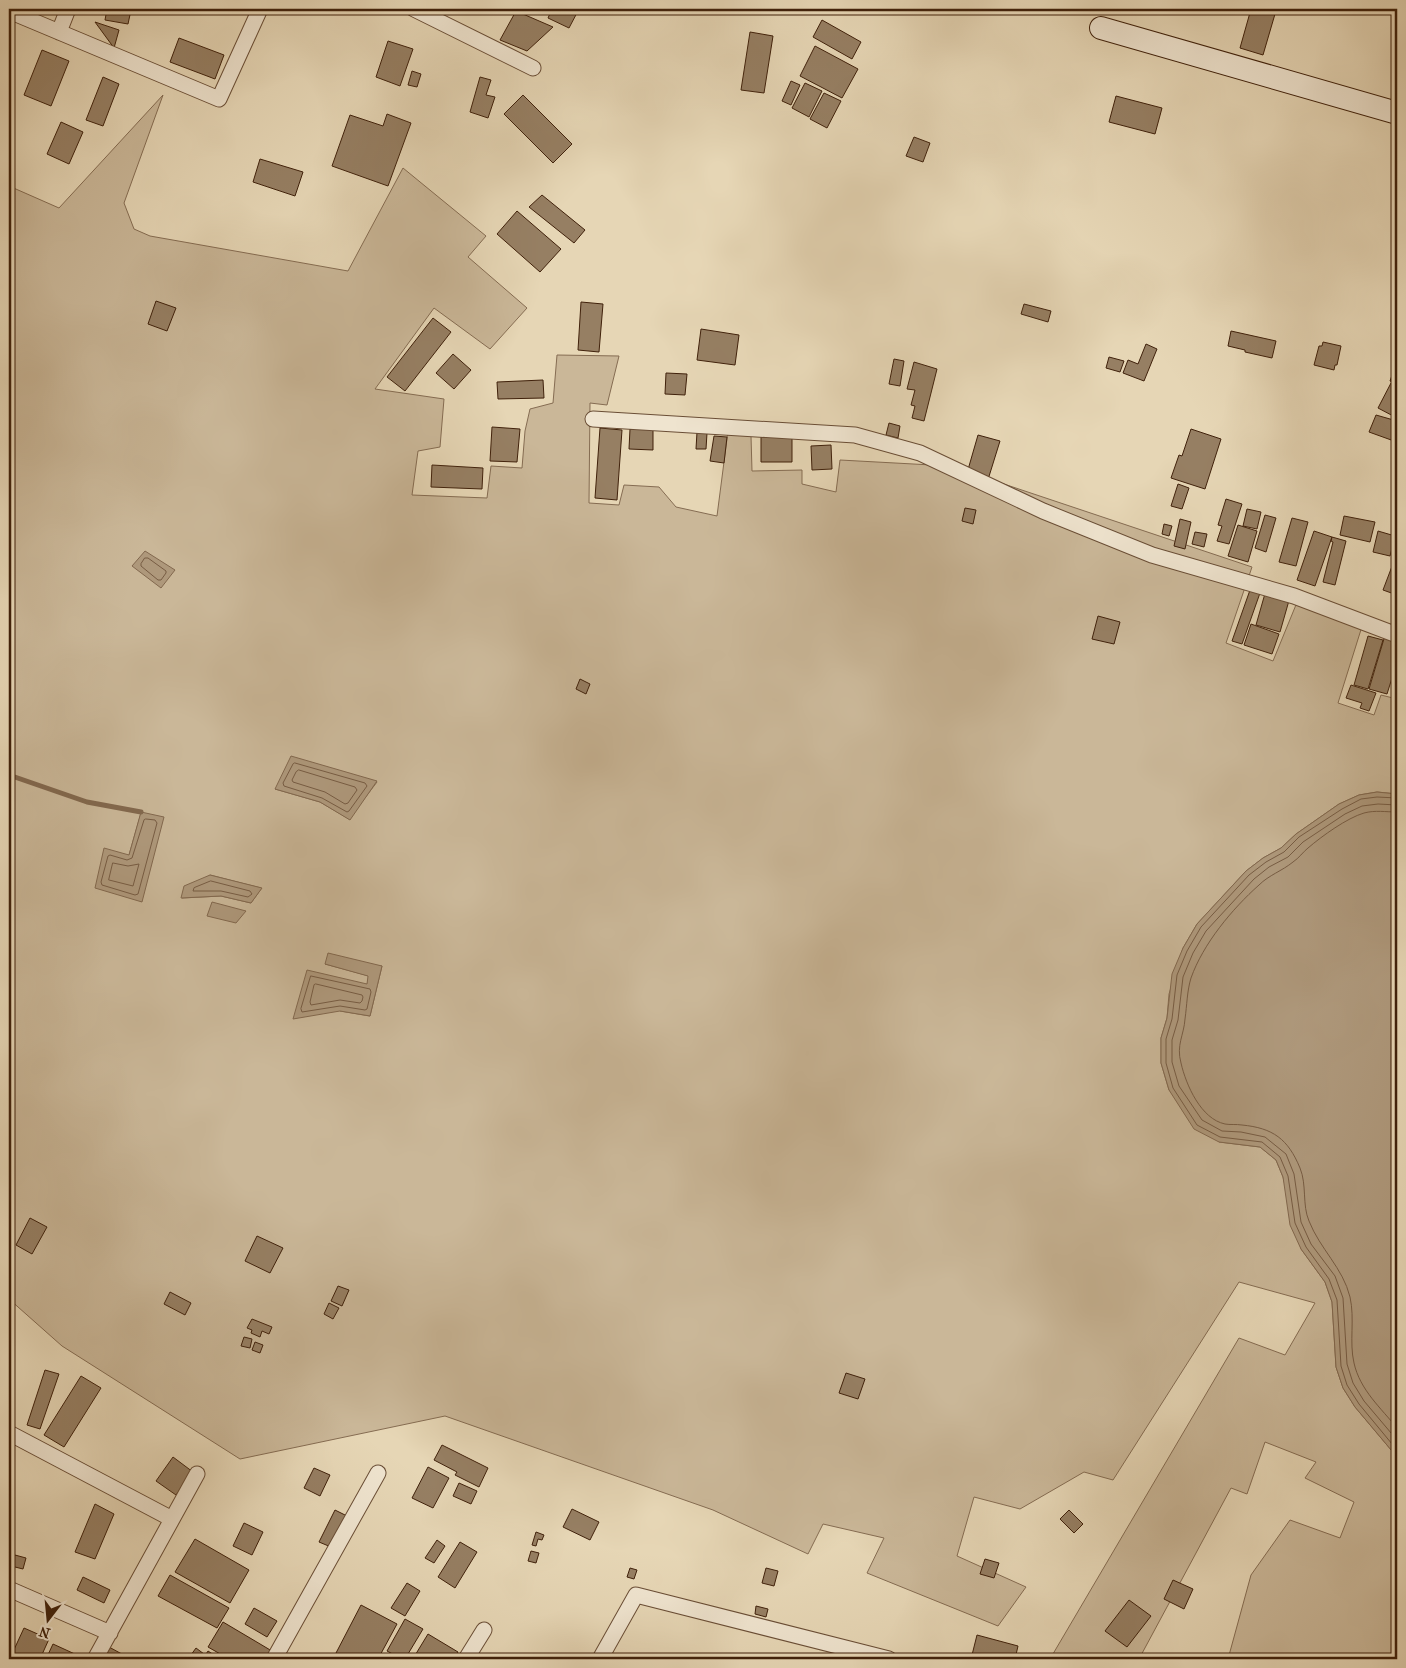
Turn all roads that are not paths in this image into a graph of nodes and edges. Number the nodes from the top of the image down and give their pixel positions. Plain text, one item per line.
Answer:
1 (68, 9) edge
2 (260, 9) edge
3 (414, 9) edge
4 (9, 11) edge
5 (1101, 28) dead end
6 (59, 32) junction
7 (533, 68) dead end
8 (1397, 113) edge
9 (593, 419) dead end
10 (1397, 635) edge
11 (9, 1433) edge
12 (378, 1473) dead end
13 (197, 1474) dead end
14 (172, 1519) junction
15 (9, 1589) edge
16 (484, 1630) dead end
17 (110, 1633) junction
18 (95, 1659) edge
19 (274, 1659) edge
20 (466, 1659) edge
21 (600, 1659) edge
22 (888, 1659) edge

1 - 6 street
2 - 6 street
3 - 7 street
4 - 6 street
5 - 8 street
9 - 10 street
11 - 14 street
12 - 19 street
13 - 14 street
14 - 17 street
15 - 17 street
16 - 20 street
17 - 18 street
21 - 22 street

